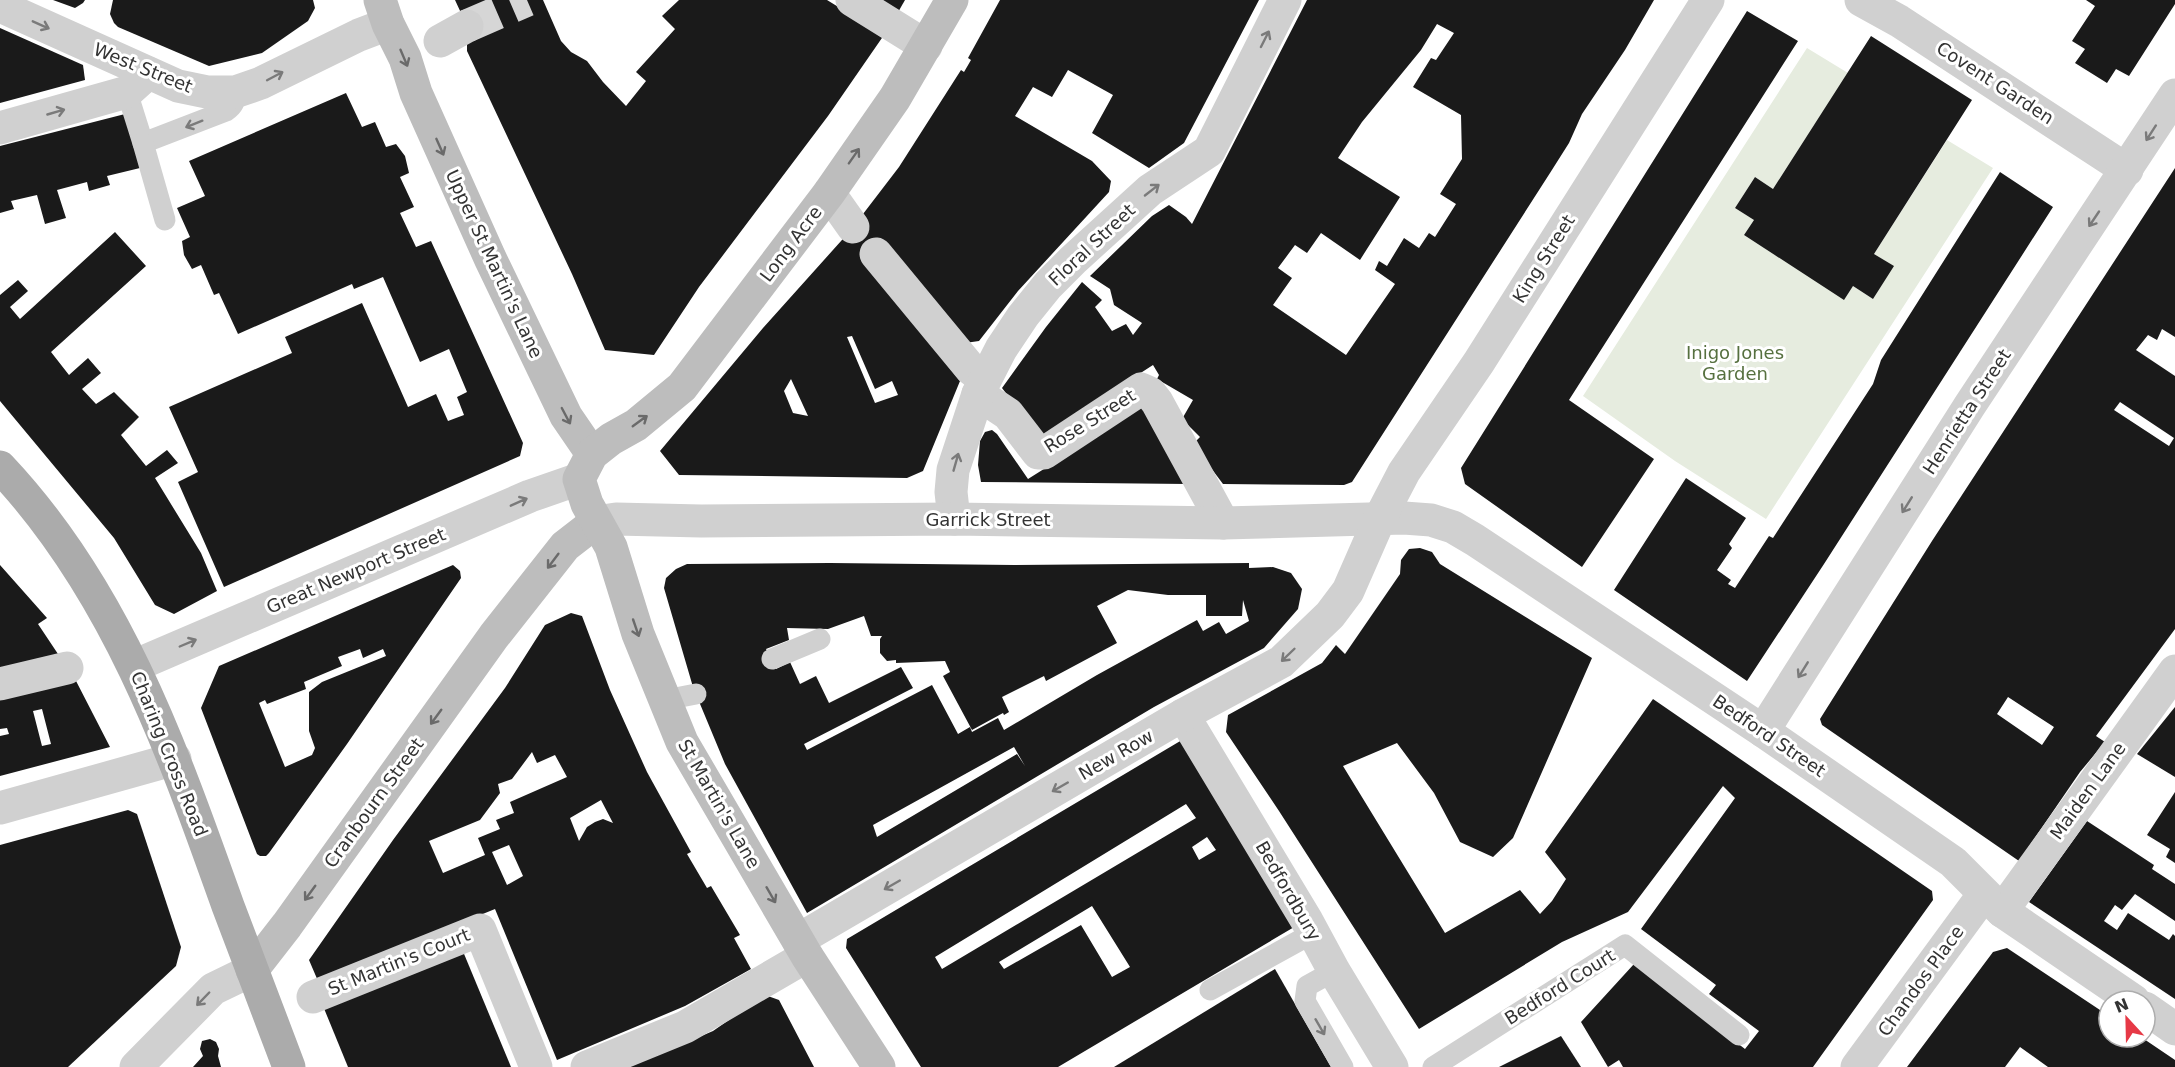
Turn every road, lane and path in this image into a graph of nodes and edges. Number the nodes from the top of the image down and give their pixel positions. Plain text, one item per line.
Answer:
1 (852, 0) edge
2 (952, 0) edge
3 (1285, 0) edge
4 (1708, 0) edge
5 (1861, 0) edge
6 (0, 6) edge
7 (384, 12) edge
8 (926, 46) junction
9 (138, 83) junction
10 (235, 92) junction
11 (2175, 95) edge
12 (0, 128) edge
13 (143, 143) junction
14 (2127, 170) junction
15 (829, 193) junction
16 (165, 220) dead end
17 (853, 227) dead end
18 (876, 254) dead end
19 (981, 386) junction
20 (0, 467) edge
21 (586, 467) junction
22 (1380, 518) junction
23 (954, 519) junction
24 (596, 522) junction
25 (1223, 523) junction
26 (820, 639) dead end
27 (772, 659) dead end
28 (134, 666) junction
29 (67, 668) dead end
30 (2175, 671) edge
31 (0, 684) edge
32 (1183, 716) junction
33 (1763, 731) junction
34 (175, 759) junction
35 (0, 808) edge
36 (1993, 903) junction
37 (1310, 927) junction
38 (802, 948) junction
39 (252, 970) junction
40 (1334, 972) junction
41 (2117, 989) edge
42 (1210, 990) dead end
43 (313, 997) dead end
44 (2157, 1016) edge
45 (2175, 1029) edge
46 (1739, 1035) dead end
47 (136, 1067) edge
48 (290, 1067) edge
49 (536, 1067) edge
50 (587, 1067) edge
51 (879, 1067) edge
52 (1343, 1067) edge
53 (1392, 1067) edge
54 (1433, 1067) edge
55 (1857, 1067) edge

1 - 8 street
2 - 8 main road, Long Acre
19 -> 3 street, Floral Street
4 - 22 street, King Street
5 - 14 street, Covent Garden
6 -> 9 street, West Street
10 -> 7 street, West Street
7 -> 21 main road, Upper St Martin's Lane
15 -> 8 main road, Long Acre
9 - 10 street, West Street
12 -> 9 street
9 - 13 lane
10 -> 13 lane
11 -> 14 street, Henrietta Street
13 - 16 lane
14 -> 33 street, Henrietta Street
15 - 17 street
21 -> 15 main road, Long Acre
18 - 19 street, Rose Street
23 -> 19 street, Floral Street
19 - 25 street, Rose Street
20 - 28 main road, Charing Cross Road
21 - 24 main road, Upper St Martin's Lane
28 -> 21 street, Great Newport Street
22 - 25 street, Garrick Street
22 -> 32 street, New Row
22 - 33 street, Bedford Street
23 - 24 street, Garrick Street
23 - 25 street, Garrick Street
24 -> 38 main road, St Martin's Lane
24 -> 39 main road, Cranbourn Street
26 - 27 lane
28 - 34 main road, Charing Cross Road
29 - 31 street
30 - 36 street, Maiden Lane
32 - 37 street, Bedfordbury
32 -> 38 street, New Row
33 - 36 street, Bedford Street
34 - 35 street
34 - 39 main road, Charing Cross Road
36 - 41 street, Bedford Street
36 - 55 street, Chandos Place
37 - 40 street, Bedfordbury
37 - 42 lane
38 - 50 street
38 - 51 main road, St Martin's Lane
39 -> 47 street, Cranbourn Street
39 - 48 main road, Charing Cross Road
40 -> 52 lane
40 - 53 street, Bedfordbury
43 - 49 street, St Martin's Court
44 - 45 street
46 - 54 lane, Bedford Court

